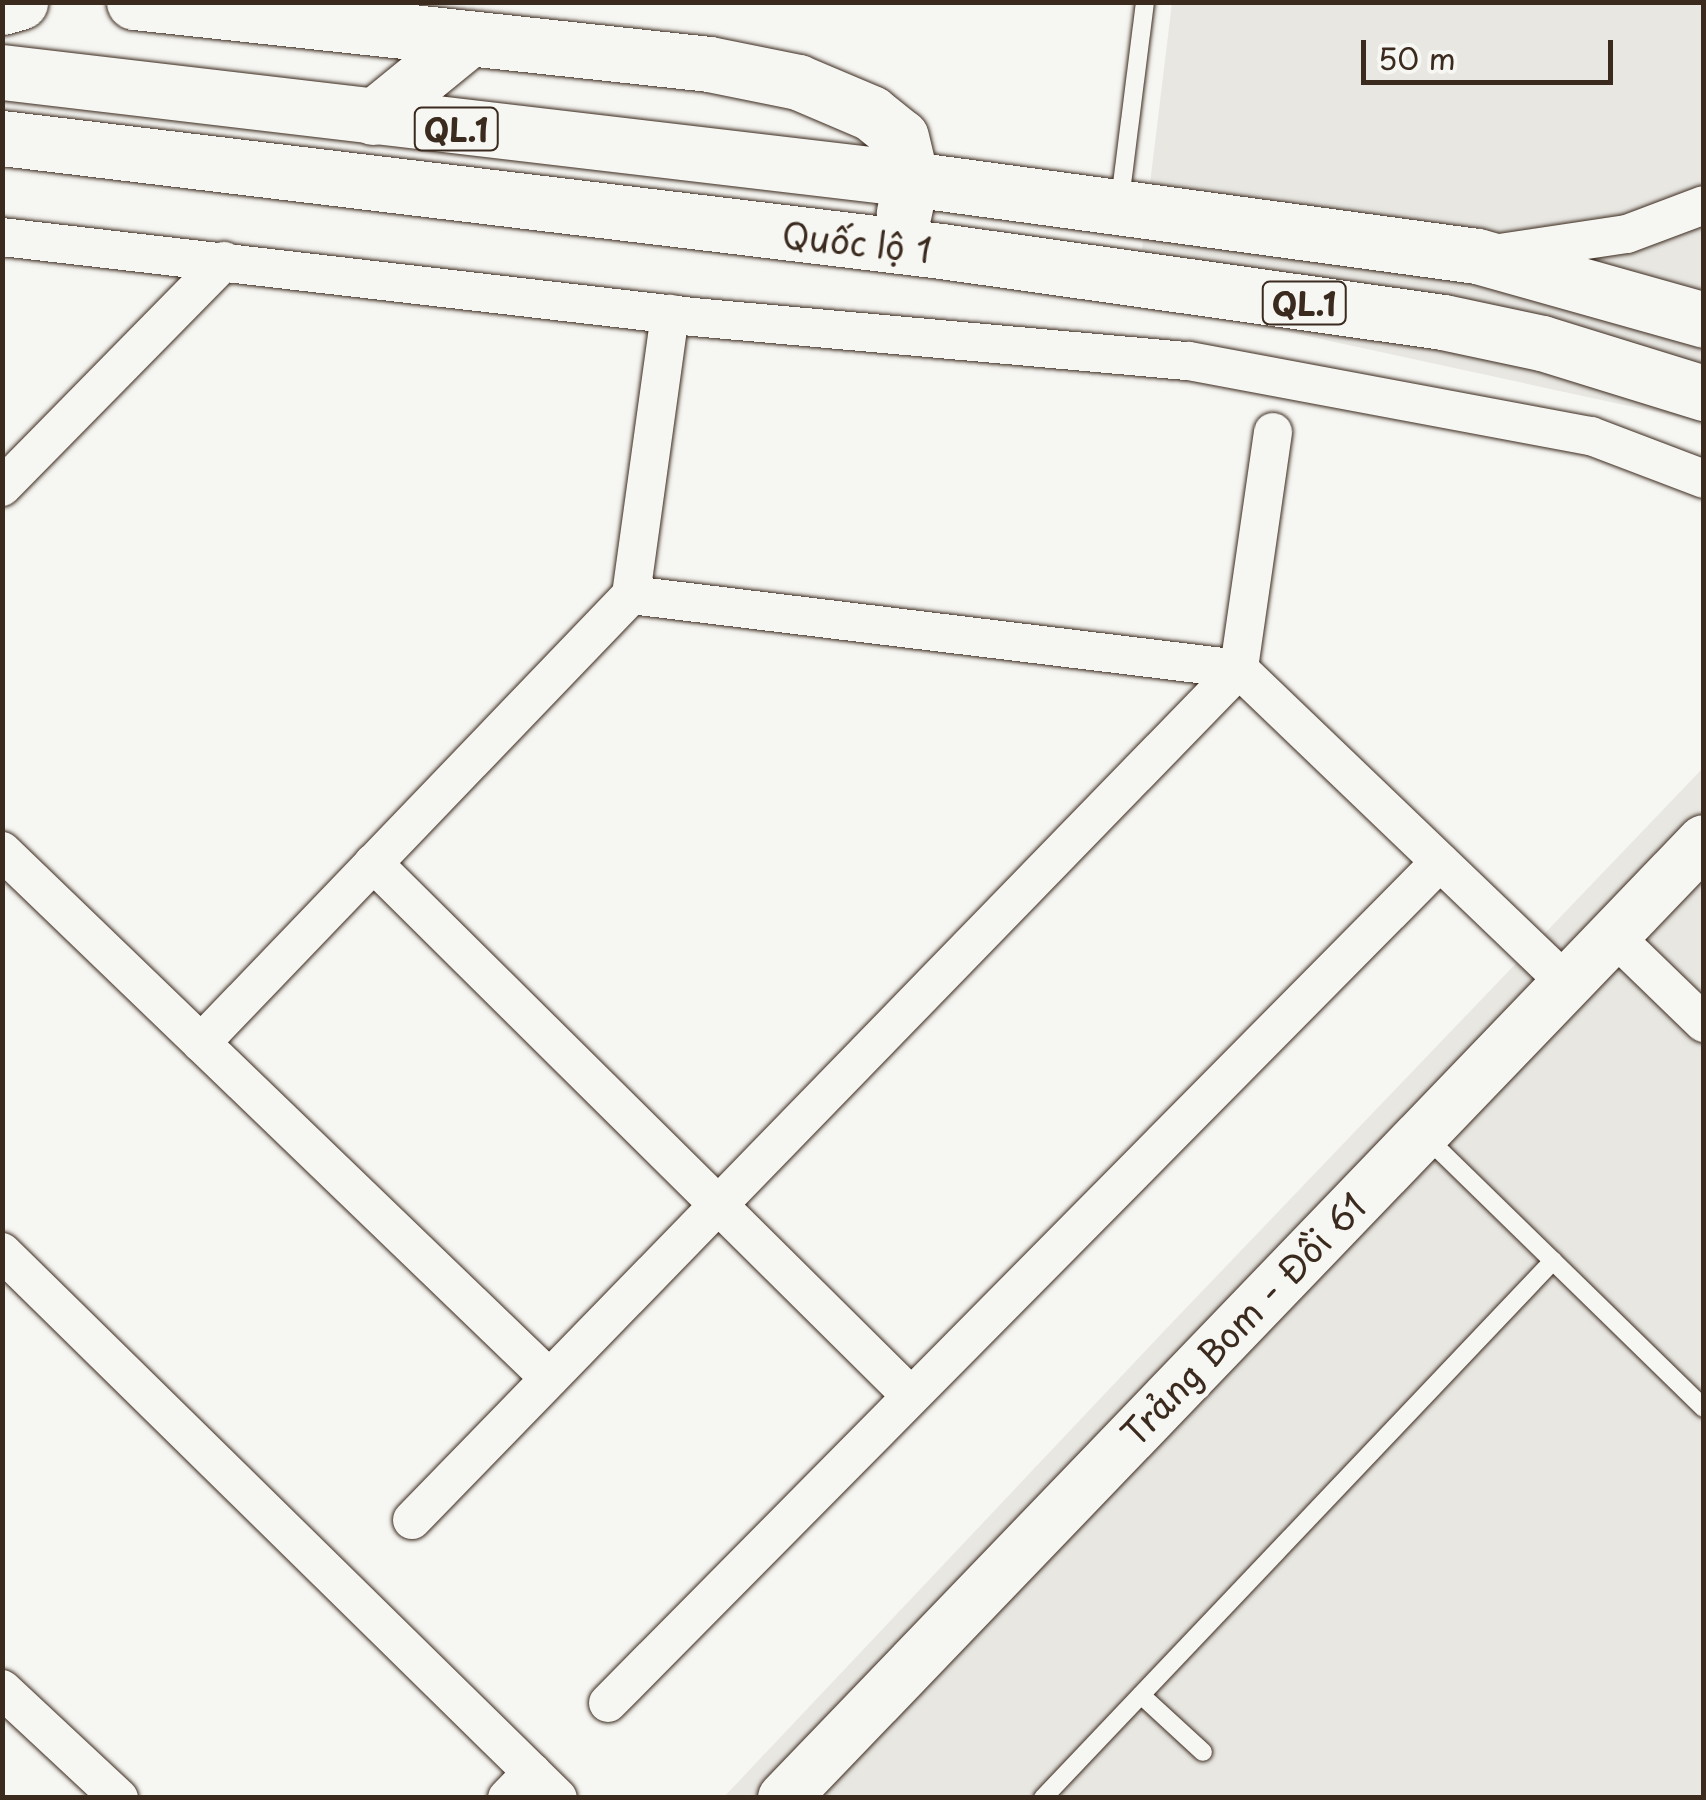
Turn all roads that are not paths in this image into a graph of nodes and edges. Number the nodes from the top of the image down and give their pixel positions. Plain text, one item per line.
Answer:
1 (20, 2) edge
2 (134, 2) edge
3 (1146, 2) edge
4 (2, 7) edge
5 (465, 42) junction
6 (2, 72) edge
7 (373, 117) junction
8 (2, 138) edge
9 (2, 171) edge
10 (323, 177) junction
11 (911, 178) junction
12 (256, 204) junction
13 (1704, 205) edge
14 (1118, 209) junction
15 (653, 216) junction
16 (2, 237) edge
17 (897, 250) junction
18 (1477, 256) junction
19 (224, 261) junction
20 (670, 314) junction
21 (1704, 320) edge
22 (1704, 393) edge
23 (1273, 432) dead end
24 (1704, 479) edge
25 (2, 486) edge
26 (630, 594) junction
27 (1238, 669) junction
28 (1704, 842) edge
29 (2, 851) edge
30 (1440, 862) junction
31 (373, 863) junction
32 (1612, 934) junction
33 (1565, 982) junction
34 (1704, 1023) edge
35 (200, 1042) junction
36 (1422, 1133) junction
37 (717, 1204) junction
38 (2, 1252) edge
39 (1553, 1262) junction
40 (549, 1378) junction
41 (911, 1396) junction
42 (1704, 1408) edge
43 (412, 1520) dead end
44 (2, 1689) edge
45 (1141, 1694) junction
46 (608, 1702) dead end
47 (1203, 1752) dead end
48 (533, 1789) edge
49 (111, 1795) edge
50 (784, 1798) edge
51 (1043, 1798) edge

1 - 4 highway
2 - 5 highway
3 - 14 lane
5 - 7 highway
5 - 11 highway
6 - 7 highway, Quốc lộ 1 / QL.1
7 - 11 highway, Quốc lộ 1 / QL.1
8 - 10 highway, Quốc lộ 1 / QL.1
9 - 12 highway
10 - 12 highway
10 - 15 highway, Quốc lộ 1 / QL.1
11 - 14 highway, Quốc lộ 1 / QL.1
11 - 17 highway
12 - 15 highway
13 - 18 street
14 - 18 highway, Quốc lộ 1 / QL.1
15 - 17 highway, Quốc lộ 1 / QL.1
16 - 19 street
17 - 22 highway, Quốc lộ 1 / QL.1
18 - 21 highway, Quốc lộ 1 / QL.1
19 - 20 street
19 - 25 street
20 - 24 street
20 - 26 street
23 - 27 street
26 - 27 street
26 - 31 street
27 - 30 street
27 - 37 street
28 - 32 main road, Trảng Bom - Đồi 61
29 - 35 street
30 - 33 street
30 - 41 street
31 - 35 street
31 - 37 street
32 - 33 main road, Trảng Bom - Đồi 61
32 - 34 street
33 - 36 main road, Trảng Bom - Đồi 61
35 - 40 street
36 - 39 lane
36 - 50 main road, Trảng Bom - Đồi 61
37 - 40 street
37 - 41 street
38 - 48 street
39 - 42 lane
39 - 45 lane
40 - 43 street
41 - 46 street
44 - 49 street
45 - 47 lane
45 - 51 lane

